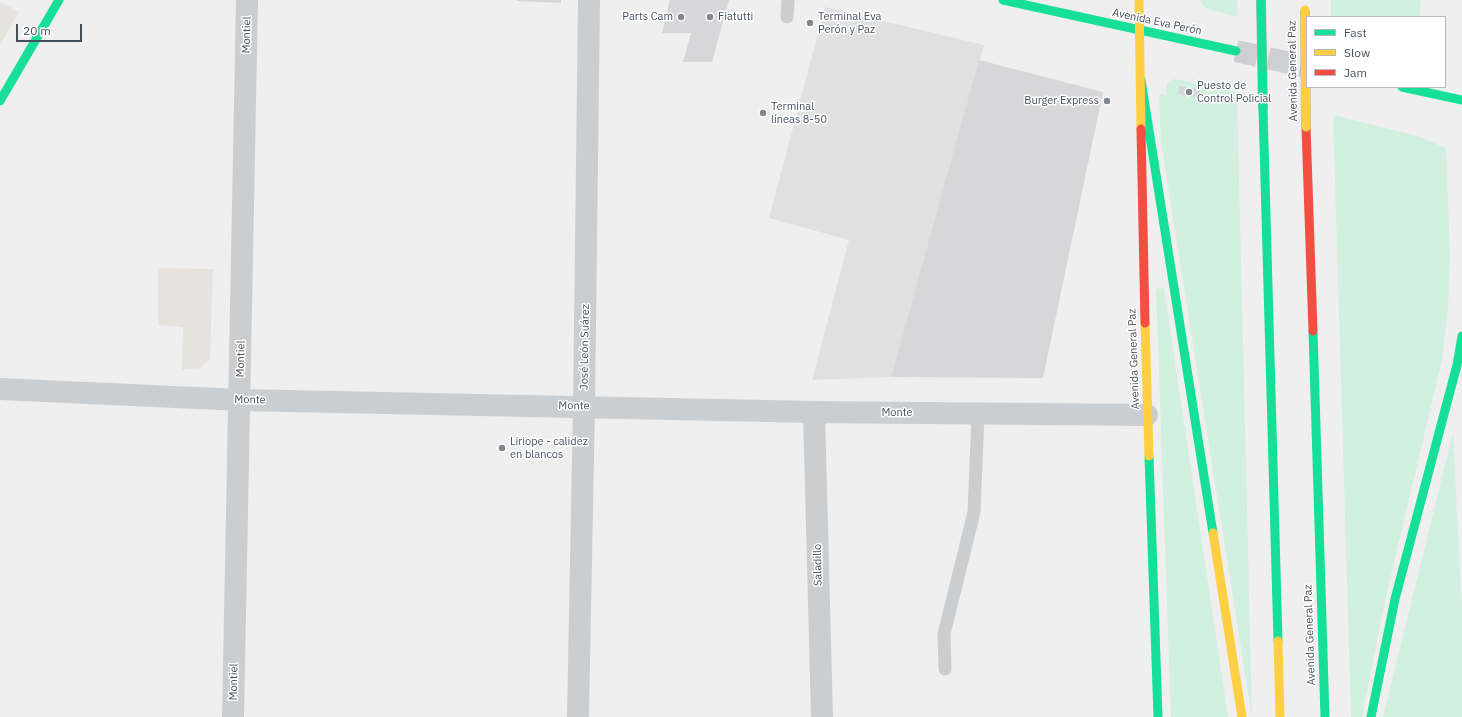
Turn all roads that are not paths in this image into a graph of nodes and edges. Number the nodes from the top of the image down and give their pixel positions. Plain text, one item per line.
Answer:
1 (59, 0) edge
2 (247, 0) edge
3 (589, 0) edge
4 (788, 0) edge
5 (1003, 0) edge
6 (1139, 0) edge
7 (1261, 0) edge
8 (1304, 0) edge
9 (788, 17) dead end
10 (1138, 30) junction
11 (1236, 51) tunnel mouth
12 (1141, 80) junction
13 (1407, 88) edge
14 (1462, 100) edge
15 (0, 101) edge
16 (1462, 336) edge
17 (0, 389) edge
18 (240, 400) junction
19 (584, 406) junction
20 (814, 412) junction
21 (978, 414) junction
22 (1147, 415) junction
23 (945, 669) dead end
24 (233, 717) edge
25 (578, 717) edge
26 (822, 717) edge
27 (1158, 717) edge
28 (1242, 717) edge
29 (1280, 717) edge
30 (1324, 717) edge
31 (1371, 717) edge

1 - 15 main road
2 - 18 street, Montiel
3 - 19 street, José León Suárez
4 - 9 lane
5 - 10 main road, Avenida Eva Perón
6 - 10 main road, Avenida General Paz
7 - 29 main road, bridge
8 - 30 main road, Avenida General Paz, bridge
10 - 11 main road, Avenida Eva Perón
10 - 12 main road, Avenida General Paz
12 - 22 main road, Avenida General Paz
12 - 28 main road
13 - 14 main road
16 - 31 main road
17 - 18 street, Monte
18 - 19 street, Monte
18 - 24 street, Montiel
19 - 20 street, Monte
19 - 25 street, José León Suárez
20 - 21 street, Monte
20 - 26 street, Saladillo
21 - 22 street, Monte
21 - 23 lane
22 - 27 main road, Avenida General Paz

